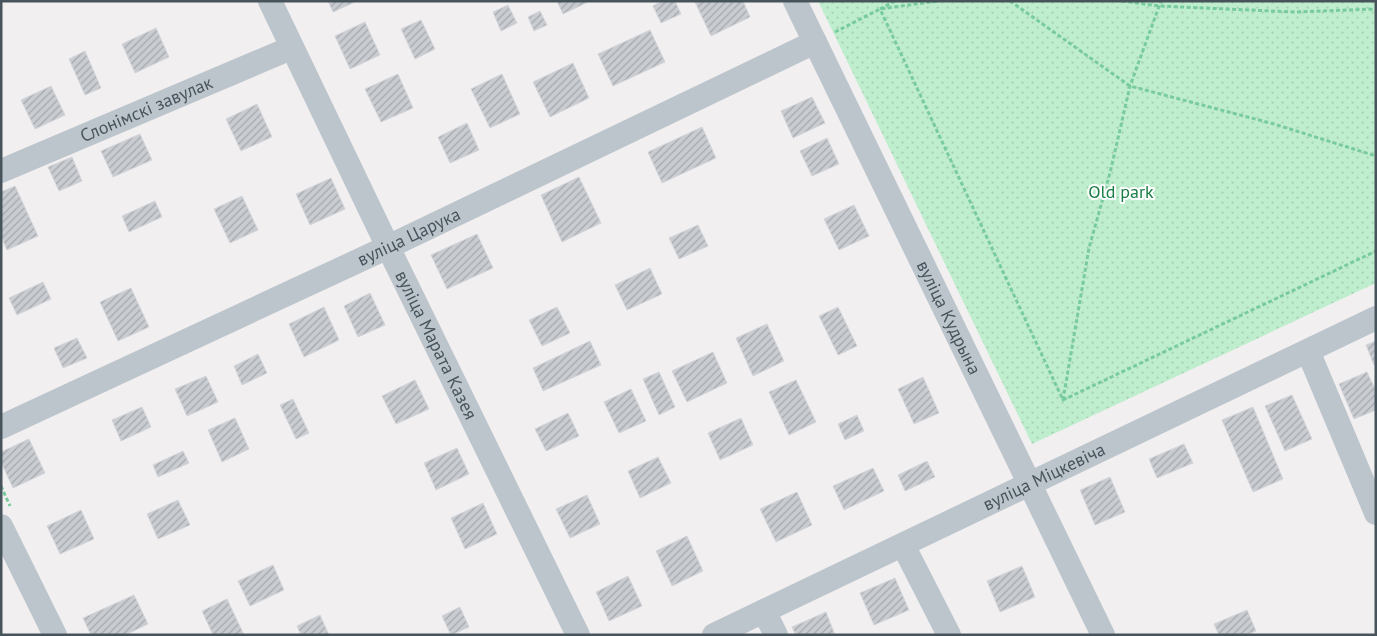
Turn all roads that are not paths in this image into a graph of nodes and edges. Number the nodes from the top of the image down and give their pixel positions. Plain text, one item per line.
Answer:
1 (270, 1) edge
2 (795, 1) edge
3 (815, 42) junction
4 (291, 48) junction
5 (1, 171) edge
6 (388, 247) junction
7 (1376, 318) edge
8 (1308, 351) junction
9 (1, 427) edge
10 (1031, 484) junction
11 (1376, 513) edge
12 (1, 526) edge
13 (903, 545) junction
14 (764, 611) junction
15 (55, 635) edge
16 (578, 635) edge
17 (714, 635) edge
18 (776, 635) edge
19 (949, 635) edge
20 (1104, 635) edge

1 - 4 street, вуліца Марата Казея
2 - 3 street, вуліца Кудрына
3 - 6 street, вуліца Царука
3 - 10 street, вуліца Кудрына
4 - 5 street, Слонімскі завулак
4 - 6 street, вуліца Марата Казея
6 - 9 street, вуліца Царука
6 - 16 street, вуліца Марата Казея
7 - 8 street, вуліца Міцкевіча
8 - 10 street, вуліца Міцкевіча
8 - 11 street
10 - 13 street, вуліца Міцкевіча
10 - 20 street, вуліца Кудрына
12 - 15 street
13 - 14 street, вуліца Міцкевіча
13 - 19 street
14 - 17 street, вуліца Міцкевіча
14 - 18 street

